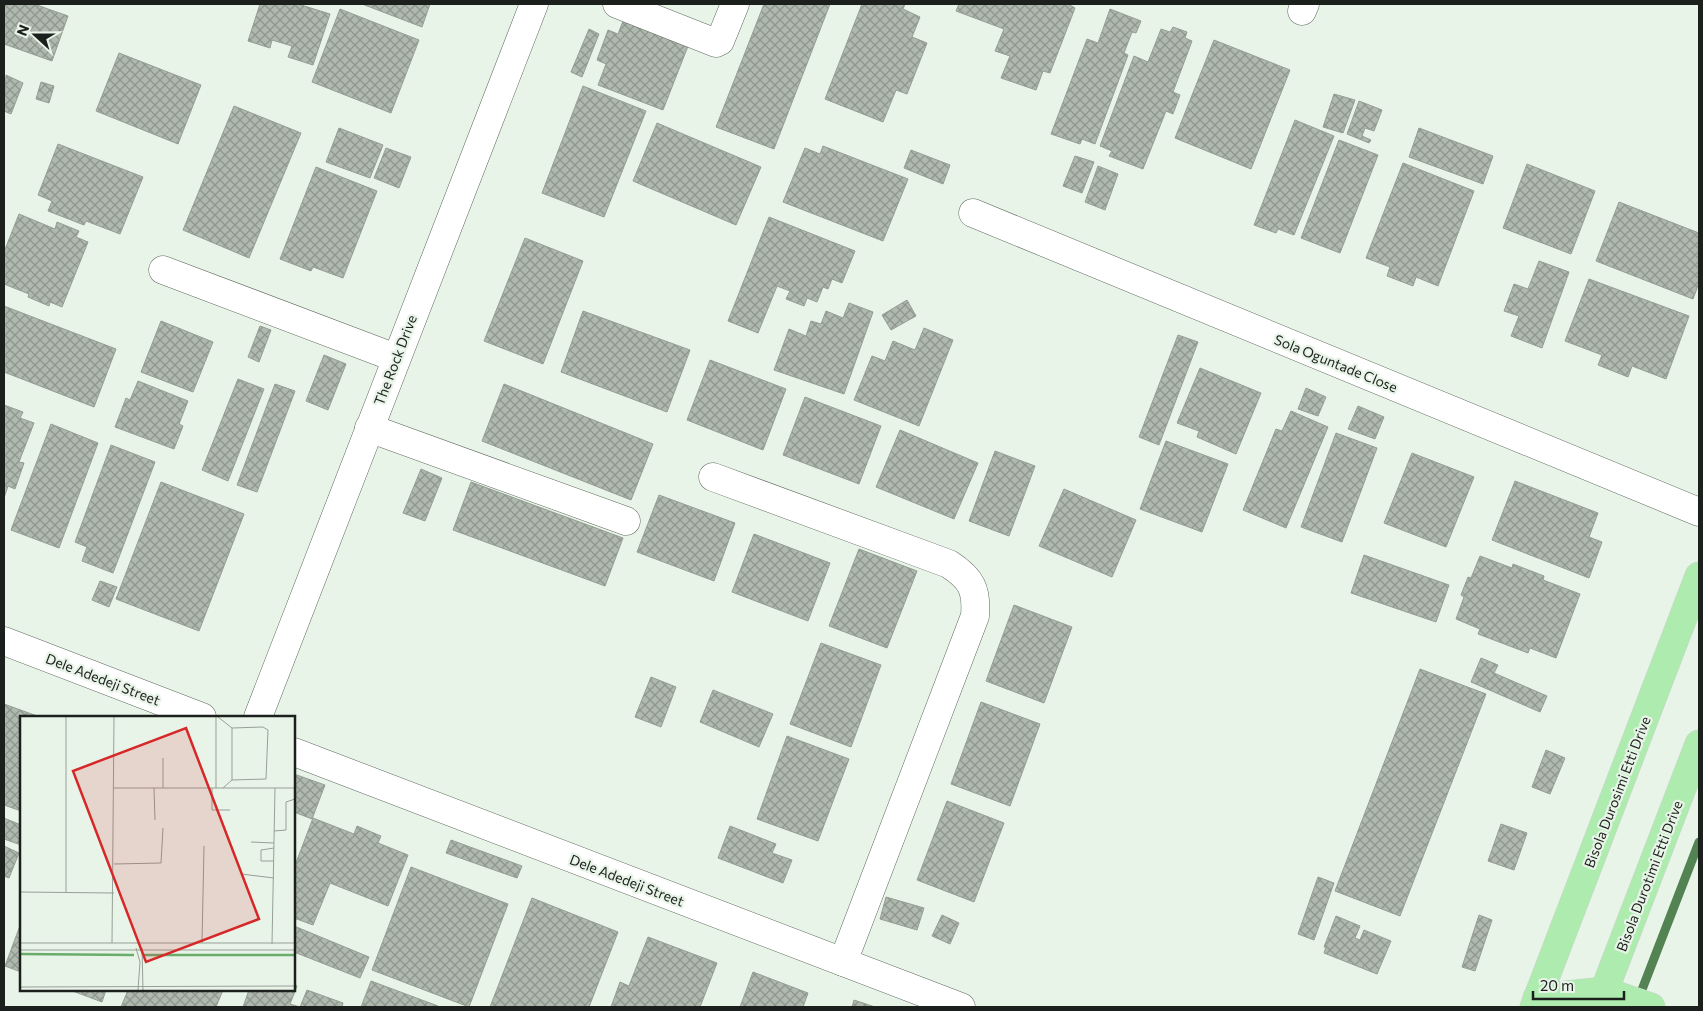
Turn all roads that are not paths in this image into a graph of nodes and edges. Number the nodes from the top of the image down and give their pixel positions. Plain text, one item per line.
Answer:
1 (534, 4) edge
2 (617, 4) edge
3 (734, 4) edge
4 (973, 213) dead end
5 (163, 270) dead end
6 (396, 358) junction
7 (369, 428) junction
8 (713, 477) dead end
9 (1699, 512) edge
10 (626, 521) dead end
11 (1699, 576) edge
12 (4, 642) edge
13 (199, 716) edge
14 (258, 716) edge
15 (1699, 744) edge
16 (295, 752) edge
17 (843, 962) junction
18 (1536, 1002) edge
19 (1626, 1002) edge
20 (960, 1007) edge

1 - 6 street, The Rock Drive
2 - 3 street
4 - 9 street, Sola Oguntade Close
5 - 6 street
6 - 7 street, The Rock Drive
7 - 10 street
7 - 14 street, The Rock Drive
8 - 17 street
11 - 18 main road, Bisola Durosimi Etti Drive
12 - 13 street, Dele Adedeji Street
15 - 19 main road, Bisola Durotimi Etti Drive
16 - 17 street, Dele Adedeji Street
17 - 20 street, Dele Adedeji Street
18 - 19 main road

